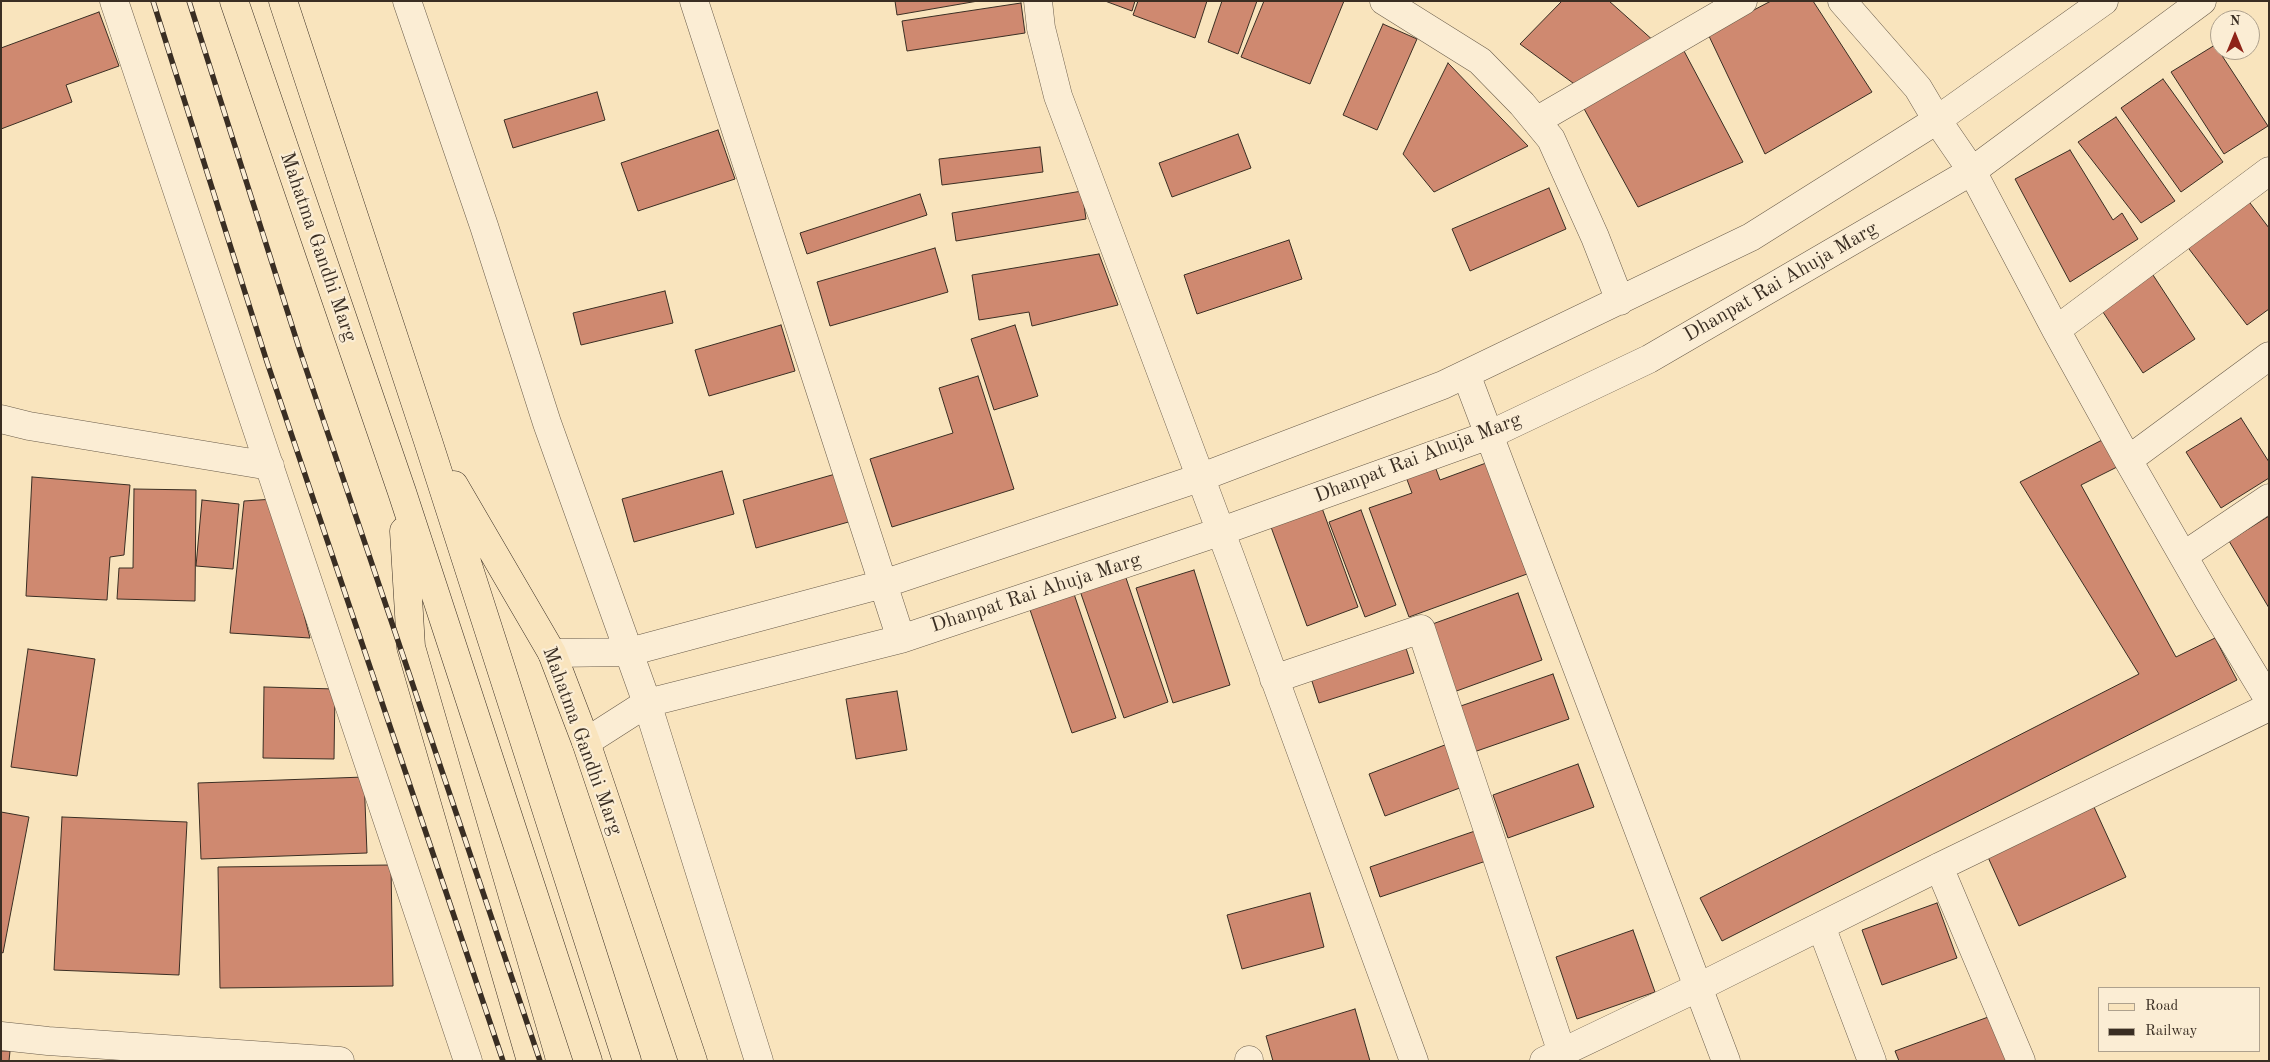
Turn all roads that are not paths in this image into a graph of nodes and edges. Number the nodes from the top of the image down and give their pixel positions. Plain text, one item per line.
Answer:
1 (114, 1) edge
2 (234, 1) edge
3 (283, 1) edge
4 (407, 1) edge
5 (694, 1) edge
6 (1038, 1) edge
7 (1384, 1) edge
8 (1743, 1) edge
9 (1842, 1) edge
10 (2104, 1) edge
11 (2202, 1) edge
12 (1937, 120) junction
13 (1536, 121) junction
14 (1972, 171) junction
15 (2269, 171) edge
16 (1620, 302) junction
17 (2056, 330) junction
18 (2269, 356) edge
19 (1466, 374) junction
20 (1, 419) edge
21 (1489, 435) junction
22 (428, 441) junction
23 (2128, 460) junction
24 (270, 466) junction
25 (1199, 478) junction
26 (402, 492) junction
27 (2269, 498) edge
28 (1219, 532) junction
29 (2183, 556) junction
30 (883, 584) junction
31 (901, 639) junction
32 (629, 652) junction
33 (552, 654) junction
34 (1274, 679) junction
35 (2269, 700) edge
36 (647, 703) junction
37 (2269, 706) edge
38 (586, 742) junction
39 (1939, 867) junction
40 (1821, 926) junction
41 (1699, 987) junction
42 (1, 1036) edge
43 (48, 1051) edge
44 (1562, 1056) edge
45 (340, 1061) edge
46 (468, 1061) edge
47 (531, 1061) edge
48 (588, 1061) edge
49 (627, 1061) edge
50 (693, 1061) edge
51 (759, 1061) edge
52 (1414, 1061) edge
53 (1726, 1061) edge
54 (1872, 1061) edge
55 (2021, 1061) edge

1 - 24 street
2 - 26 main road, Mahatma Gandhi Marg
3 - 22 main road, Mahatma Gandhi Marg
4 - 32 street
5 - 30 street
6 - 25 street
7 - 13 street
8 - 13 street
9 - 12 street
10 - 12 street
11 - 14 street, Dhanpat Rai Ahuja Marg
12 - 14 street
12 - 16 street
13 - 16 street
14 - 17 street
14 - 21 street, Dhanpat Rai Ahuja Marg
15 - 17 street
16 - 19 street
17 - 23 street
18 - 23 street
19 - 21 street
19 - 25 street
20 - 24 street
21 - 28 street, Dhanpat Rai Ahuja Marg
21 - 41 street
22 - 33 main road, Mahatma Gandhi Marg
22 - 49 main road, Mahatma Gandhi Marg
23 - 29 street
24 - 46 street
25 - 28 street
25 - 30 street
26 - 47 main road, Mahatma Gandhi Marg
26 - 48 main road, Mahatma Gandhi Marg
27 - 29 street
28 - 31 street, Dhanpat Rai Ahuja Marg
28 - 34 street
29 - 35 street
30 - 31 street
30 - 32 street
31 - 36 street, Dhanpat Rai Ahuja Marg
32 - 33 street
32 - 36 street
33 - 38 main road, Mahatma Gandhi Marg
34 - 44 street
34 - 52 street
36 - 38 street, Dhanpat Rai Ahuja Marg
36 - 51 street
37 - 39 street
38 - 50 main road, Mahatma Gandhi Marg
39 - 40 street
39 - 55 street
40 - 41 street
40 - 54 street
41 - 44 street
41 - 53 street
42 - 43 street
43 - 45 street

